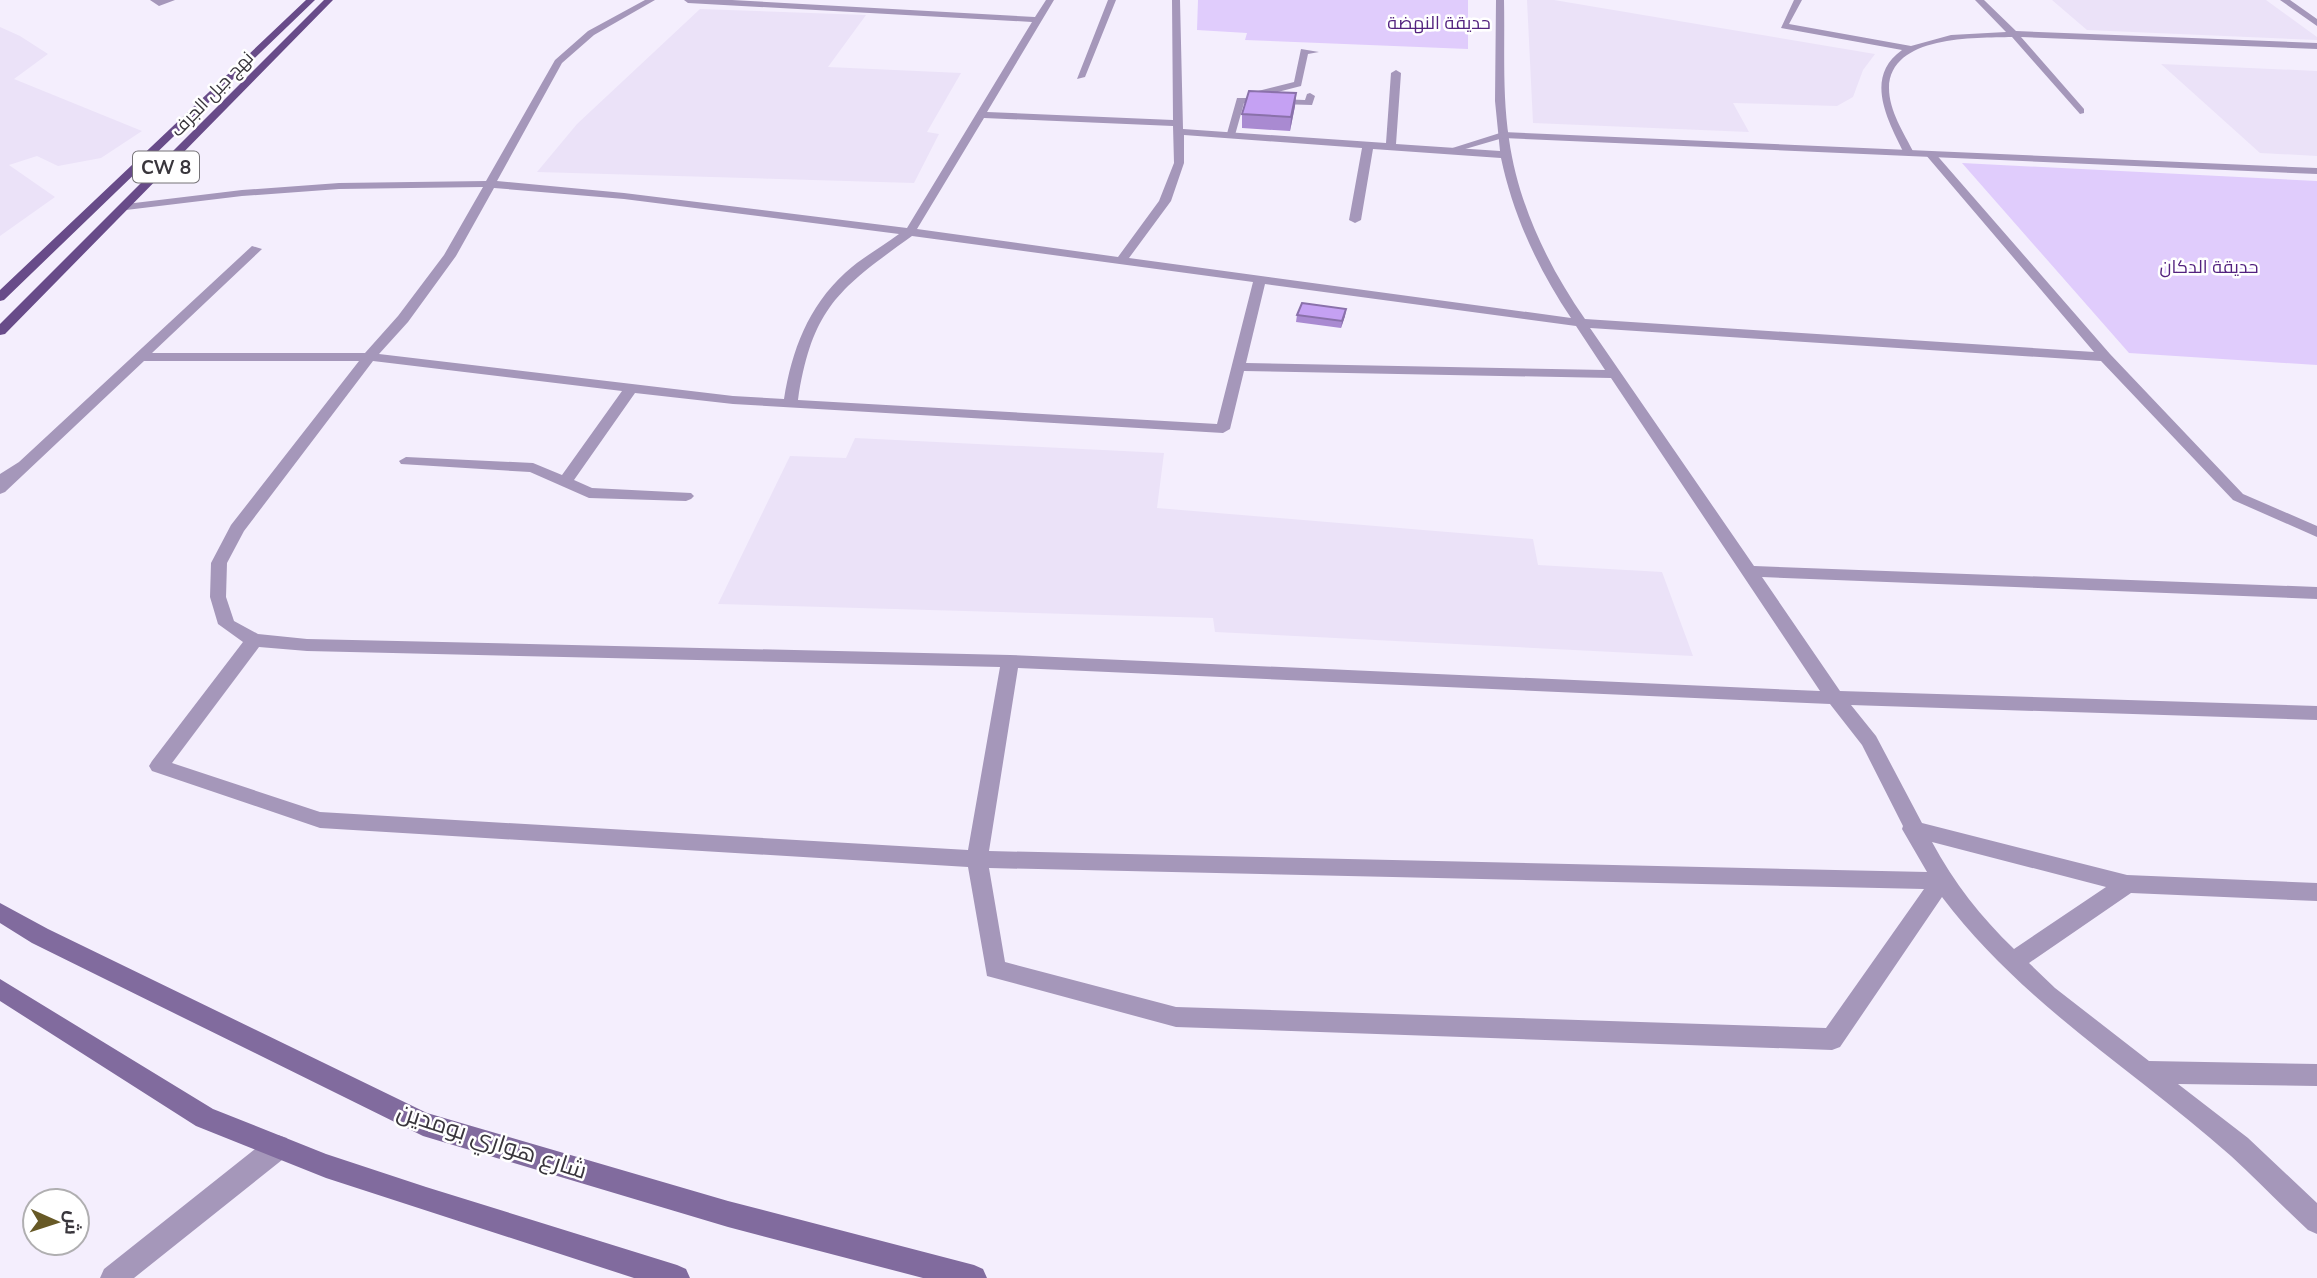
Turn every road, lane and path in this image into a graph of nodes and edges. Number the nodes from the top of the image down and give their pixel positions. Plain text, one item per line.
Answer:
1 (154, 0) edge
2 (171, 0) edge
3 (311, 0) edge
4 (329, 0) edge
5 (651, 0) edge
6 (688, 0) edge
7 (915, 0) edge
8 (1050, 0) edge
9 (1112, 0) edge
10 (1176, 0) edge
11 (1500, 0) edge
12 (1798, 0) edge
13 (1979, 0) edge
14 (2284, 0) edge
15 (794, 3) edge
16 (904, 12) junction
17 (1038, 20) junction
18 (2317, 23) edge
19 (2014, 34) junction
20 (2317, 46) edge
21 (1908, 48) junction
22 (1314, 52) dead end
23 (1396, 73) dead end
24 (1080, 77) dead end
25 (1310, 96) dead end
26 (1240, 100) junction
27 (2080, 111) dead end
28 (980, 115) junction
29 (1177, 128) junction
30 (1230, 135) junction
31 (1503, 135) junction
32 (1368, 145) junction
33 (1391, 147) junction
34 (1448, 151) junction
35 (1909, 153) junction
36 (1930, 154) junction
37 (1506, 155) junction
38 (2317, 171) edge
39 (491, 184) junction
40 (126, 207) junction
41 (1355, 220) dead end
42 (910, 232) junction
43 (256, 249) dead end
44 (1121, 261) junction
45 (1260, 280) junction
46 (0, 297) edge
47 (1580, 323) junction
48 (0, 331) edge
49 (139, 356) junction
50 (369, 357) junction
51 (2105, 357) junction
52 (1238, 367) junction
53 (1615, 374) junction
54 (631, 389) junction
55 (790, 403) junction
56 (406, 461) dead end
57 (24, 465) junction
58 (0, 481) edge
59 (565, 482) junction
60 (0, 489) edge
61 (686, 496) dead end
62 (2317, 532) edge
63 (1749, 571) junction
64 (2317, 593) edge
65 (254, 640) junction
66 (1010, 660) junction
67 (1835, 698) junction
68 (2317, 713) edge
69 (1912, 829) junction
70 (977, 859) junction
71 (1942, 881) junction
72 (2127, 884) junction
73 (2317, 892) edge
74 (0, 912) edge
75 (2013, 962) junction
76 (0, 989) edge
77 (2144, 1072) junction
78 (2317, 1075) edge
79 (278, 1147) junction
80 (2317, 1221) edge
81 (639, 1273) edge
82 (113, 1278) edge
83 (677, 1278) edge
84 (974, 1278) edge

1 - 2 street
3 - 46 main road, نهج جبل الجرف / CW 8
4 - 40 main road, نهج جبل الجرف / CW 8
5 - 39 street
6 - 15 street
7 - 16 street
8 - 17 street
9 - 24 street
10 - 29 street
11 - 31 street
12 - 21 street
13 - 19 street
14 - 18 street
15 - 16 street
16 - 17 street
17 - 28 street
19 - 20 street
19 - 21 street
19 - 27 street
21 - 35 street
22 - 26 street
23 - 33 street
25 - 26 street
26 - 30 street
28 - 29 street
28 - 42 street
29 - 30 street
29 - 44 street
30 - 32 street
31 - 34 street
31 - 35 street
31 - 37 street
32 - 33 street
32 - 41 street
33 - 34 street
34 - 37 street
35 - 36 street
36 - 38 street
36 - 51 street
37 - 47 street
39 - 40 street
39 - 42 street
39 - 50 street
40 - 48 main road, نهج جبل الجرف / CW 8
42 - 44 street
42 - 55 street
43 - 49 street
44 - 45 street
45 - 47 street
45 - 52 street
47 - 51 street
47 - 53 street
49 - 50 street
49 - 57 street
50 - 54 street
50 - 65 street
51 - 62 street
52 - 53 street
52 - 55 street
53 - 63 street
54 - 55 street
54 - 59 street
56 - 59 street
57 - 58 street
57 - 60 street
59 - 61 street
63 - 64 street
63 - 67 street
65 - 66 street
65 - 70 street
66 - 67 street
66 - 70 street
67 - 68 street
67 - 69 street
69 - 71 street
69 - 72 street
70 - 71 street
70 - 71 street
71 - 75 street
72 - 73 street
72 - 75 street
74 - 84 main road, شارع هواري بومدين
75 - 77 street
76 - 79 main road
77 - 78 street
77 - 80 street
79 - 81 main road
79 - 82 street
81 - 83 main road

